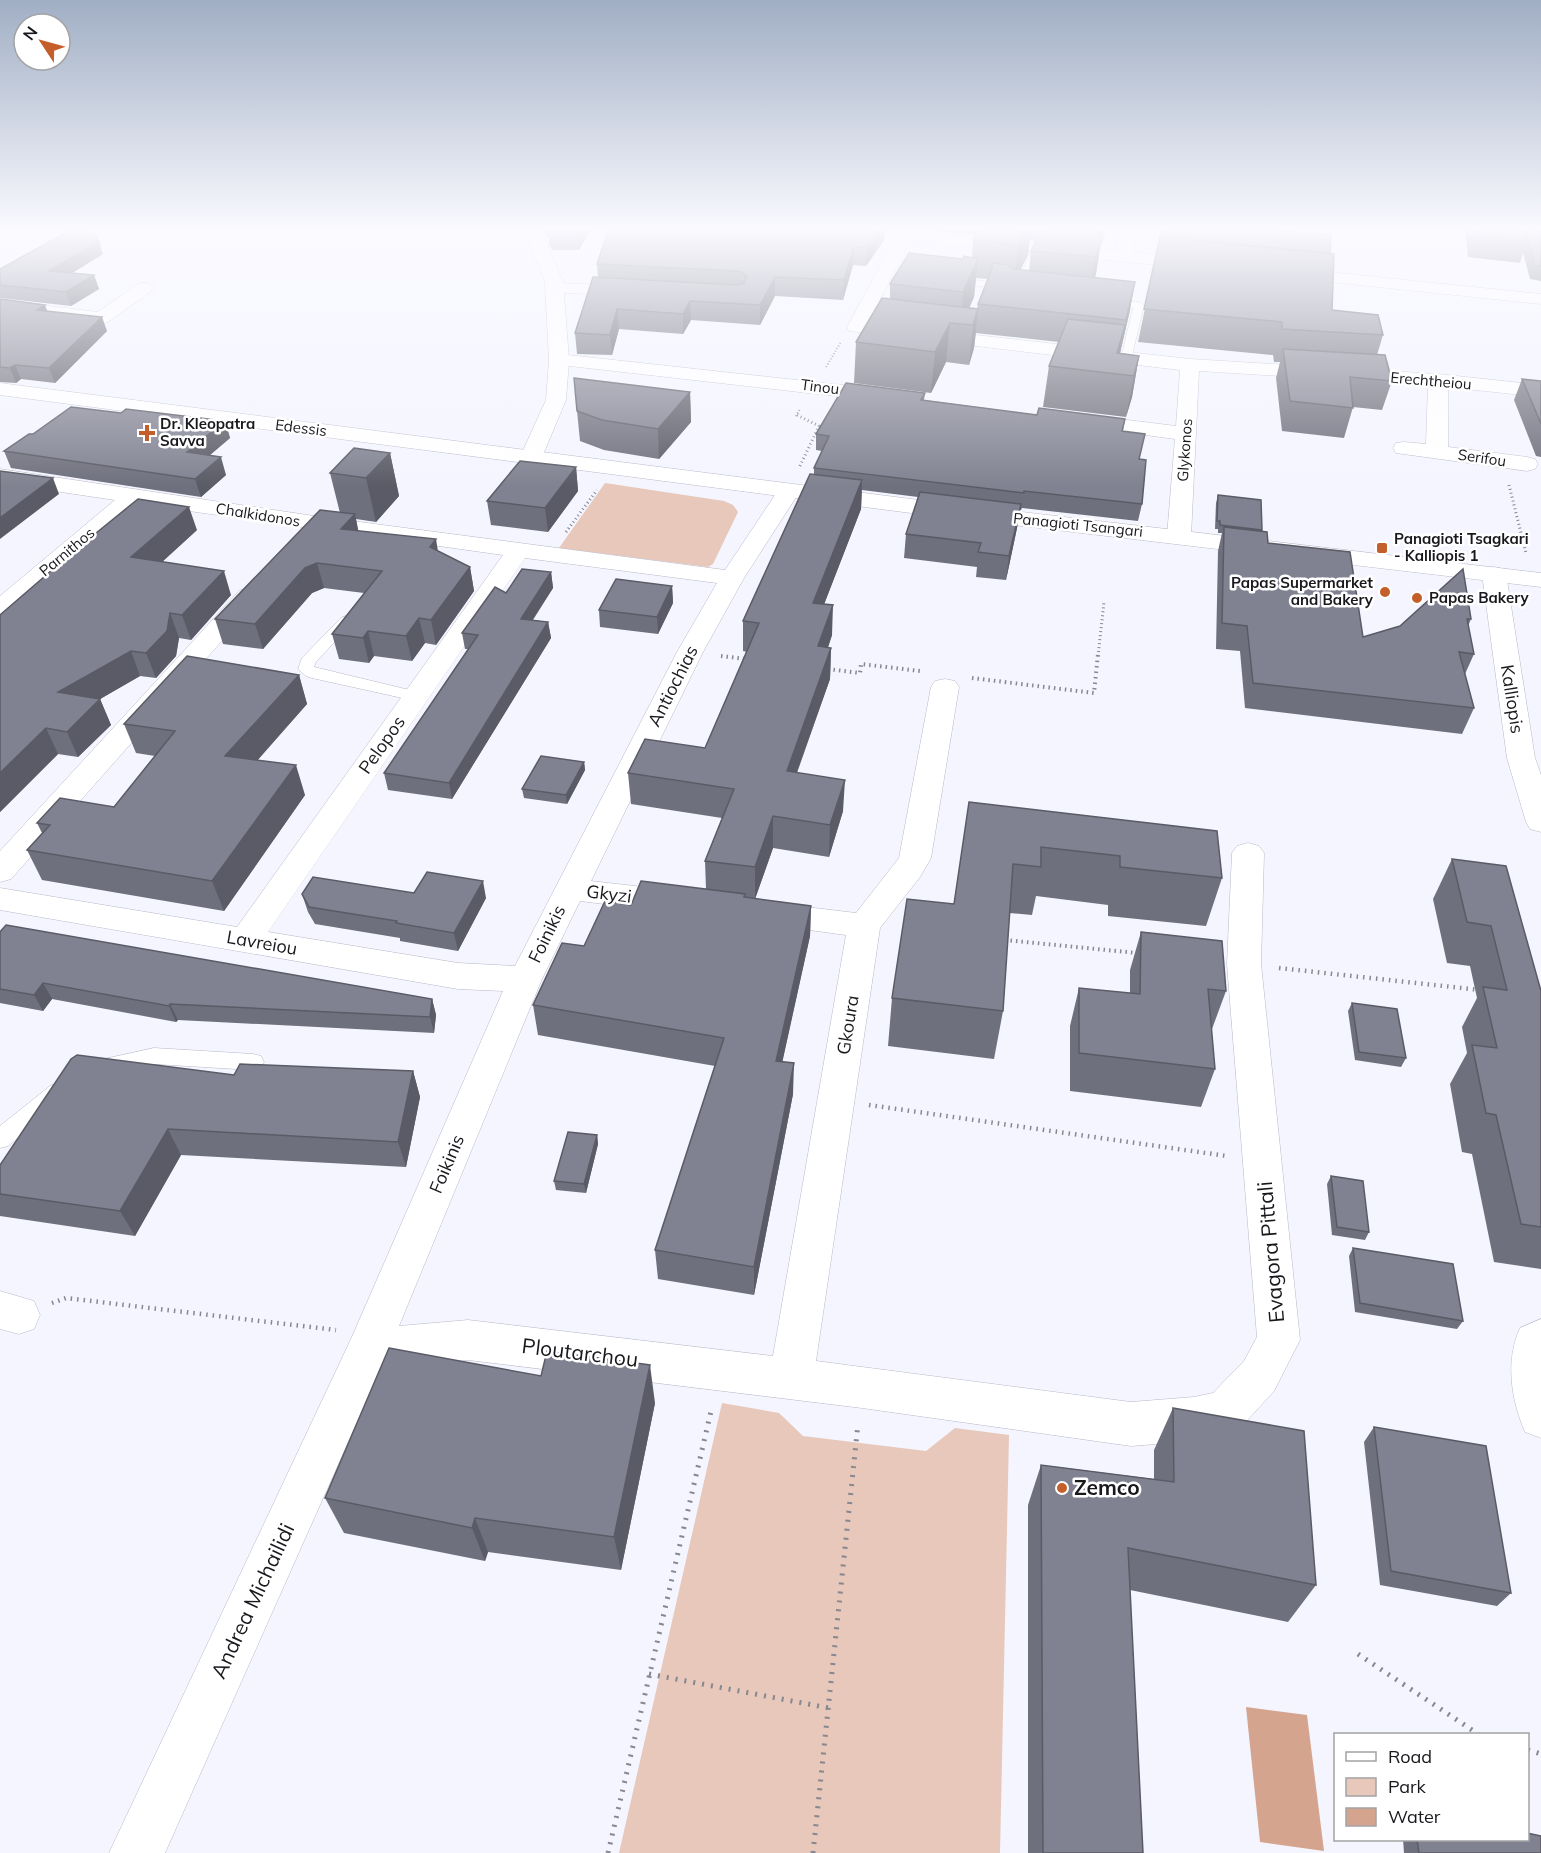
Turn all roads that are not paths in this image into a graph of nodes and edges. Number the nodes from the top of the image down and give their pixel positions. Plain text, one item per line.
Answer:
1 (74, 314) edge
2 (107, 314) edge
3 (556, 314) edge
4 (864, 314) edge
5 (1137, 314) edge
6 (1127, 358) junction
7 (559, 360) junction
8 (1190, 365) junction
9 (1438, 380) junction
10 (0, 389) edge
11 (1541, 390) edge
12 (907, 398) edge
13 (80, 401) junction
14 (62, 414) edge
15 (1059, 418) edge
16 (1187, 434) junction
17 (1404, 447) dead end
18 (1437, 452) junction
19 (531, 457) junction
20 (1527, 464) dead end
21 (0, 476) edge
22 (789, 491) junction
23 (134, 496) junction
24 (314, 523) junction
25 (1179, 536) junction
26 (290, 549) edge
27 (518, 550) junction
28 (1494, 574) junction
29 (267, 576) edge
30 (732, 578) junction
31 (1536, 580) edge
32 (10, 591) edge
33 (0, 609) edge
34 (346, 621) edge
35 (945, 687) dead end
36 (416, 696) junction
37 (1531, 759) edge
38 (1541, 822) edge
39 (1248, 853) dead end
40 (0, 871) edge
41 (569, 889) junction
42 (0, 899) edge
43 (864, 926) junction
44 (246, 940) junction
45 (525, 979) junction
46 (254, 1062) edge
47 (0, 1139) edge
48 (1538, 1341) edge
49 (368, 1349) junction
50 (791, 1379) junction
51 (1541, 1417) edge
52 (137, 1853) edge

1 - 2 street
3 - 7 street
4 - 6 street, Erechtheiou
5 - 6 lane
6 - 8 street, Erechtheiou
7 - 12 street, Tinou
7 - 19 street
8 - 9 street, Erechtheiou
8 - 16 street, Glykonos
9 - 11 street, Erechtheiou
9 - 18 street, Serifou
10 - 13 street, Edessis
13 - 14 street
13 - 19 street, Edessis
15 - 16 street
16 - 25 street, Glykonos
17 - 18 street, Serifou
18 - 20 street, Serifou
19 - 22 street, Panagioti Tsangari
21 - 23 street, Chalkidonos
22 - 25 street, Panagioti Tsangari
22 - 30 street, Antiochias
23 - 24 street, Chalkidonos
23 - 32 street, Parnithos
24 - 26 street
24 - 27 street, Chalkidonos
25 - 28 street, Panagioti Tsangari
27 - 30 street, Chalkidonos
27 - 36 street, Pelopos
28 - 31 street, Panagioti Tsangari
28 - 37 street, Kalliopis
29 - 40 street
30 - 41 street, Antiochias
32 - 33 street, Parnithos
34 - 36 lane
35 - 43 street, Gkoura
36 - 44 street, Pelopos
37 - 38 street, Kalliopis
39 - 50 street, Evagora Pittali
41 - 43 street, Gkyzi
41 - 45 street, Foinikis
42 - 44 street, Lavreiou
43 - 50 street, Gkoura
44 - 45 street, Lavreiou
45 - 49 street, Foikinis
46 - 47 lane
48 - 51 street
49 - 50 street, Ploutarchou
49 - 52 street, Andrea Michailidi

